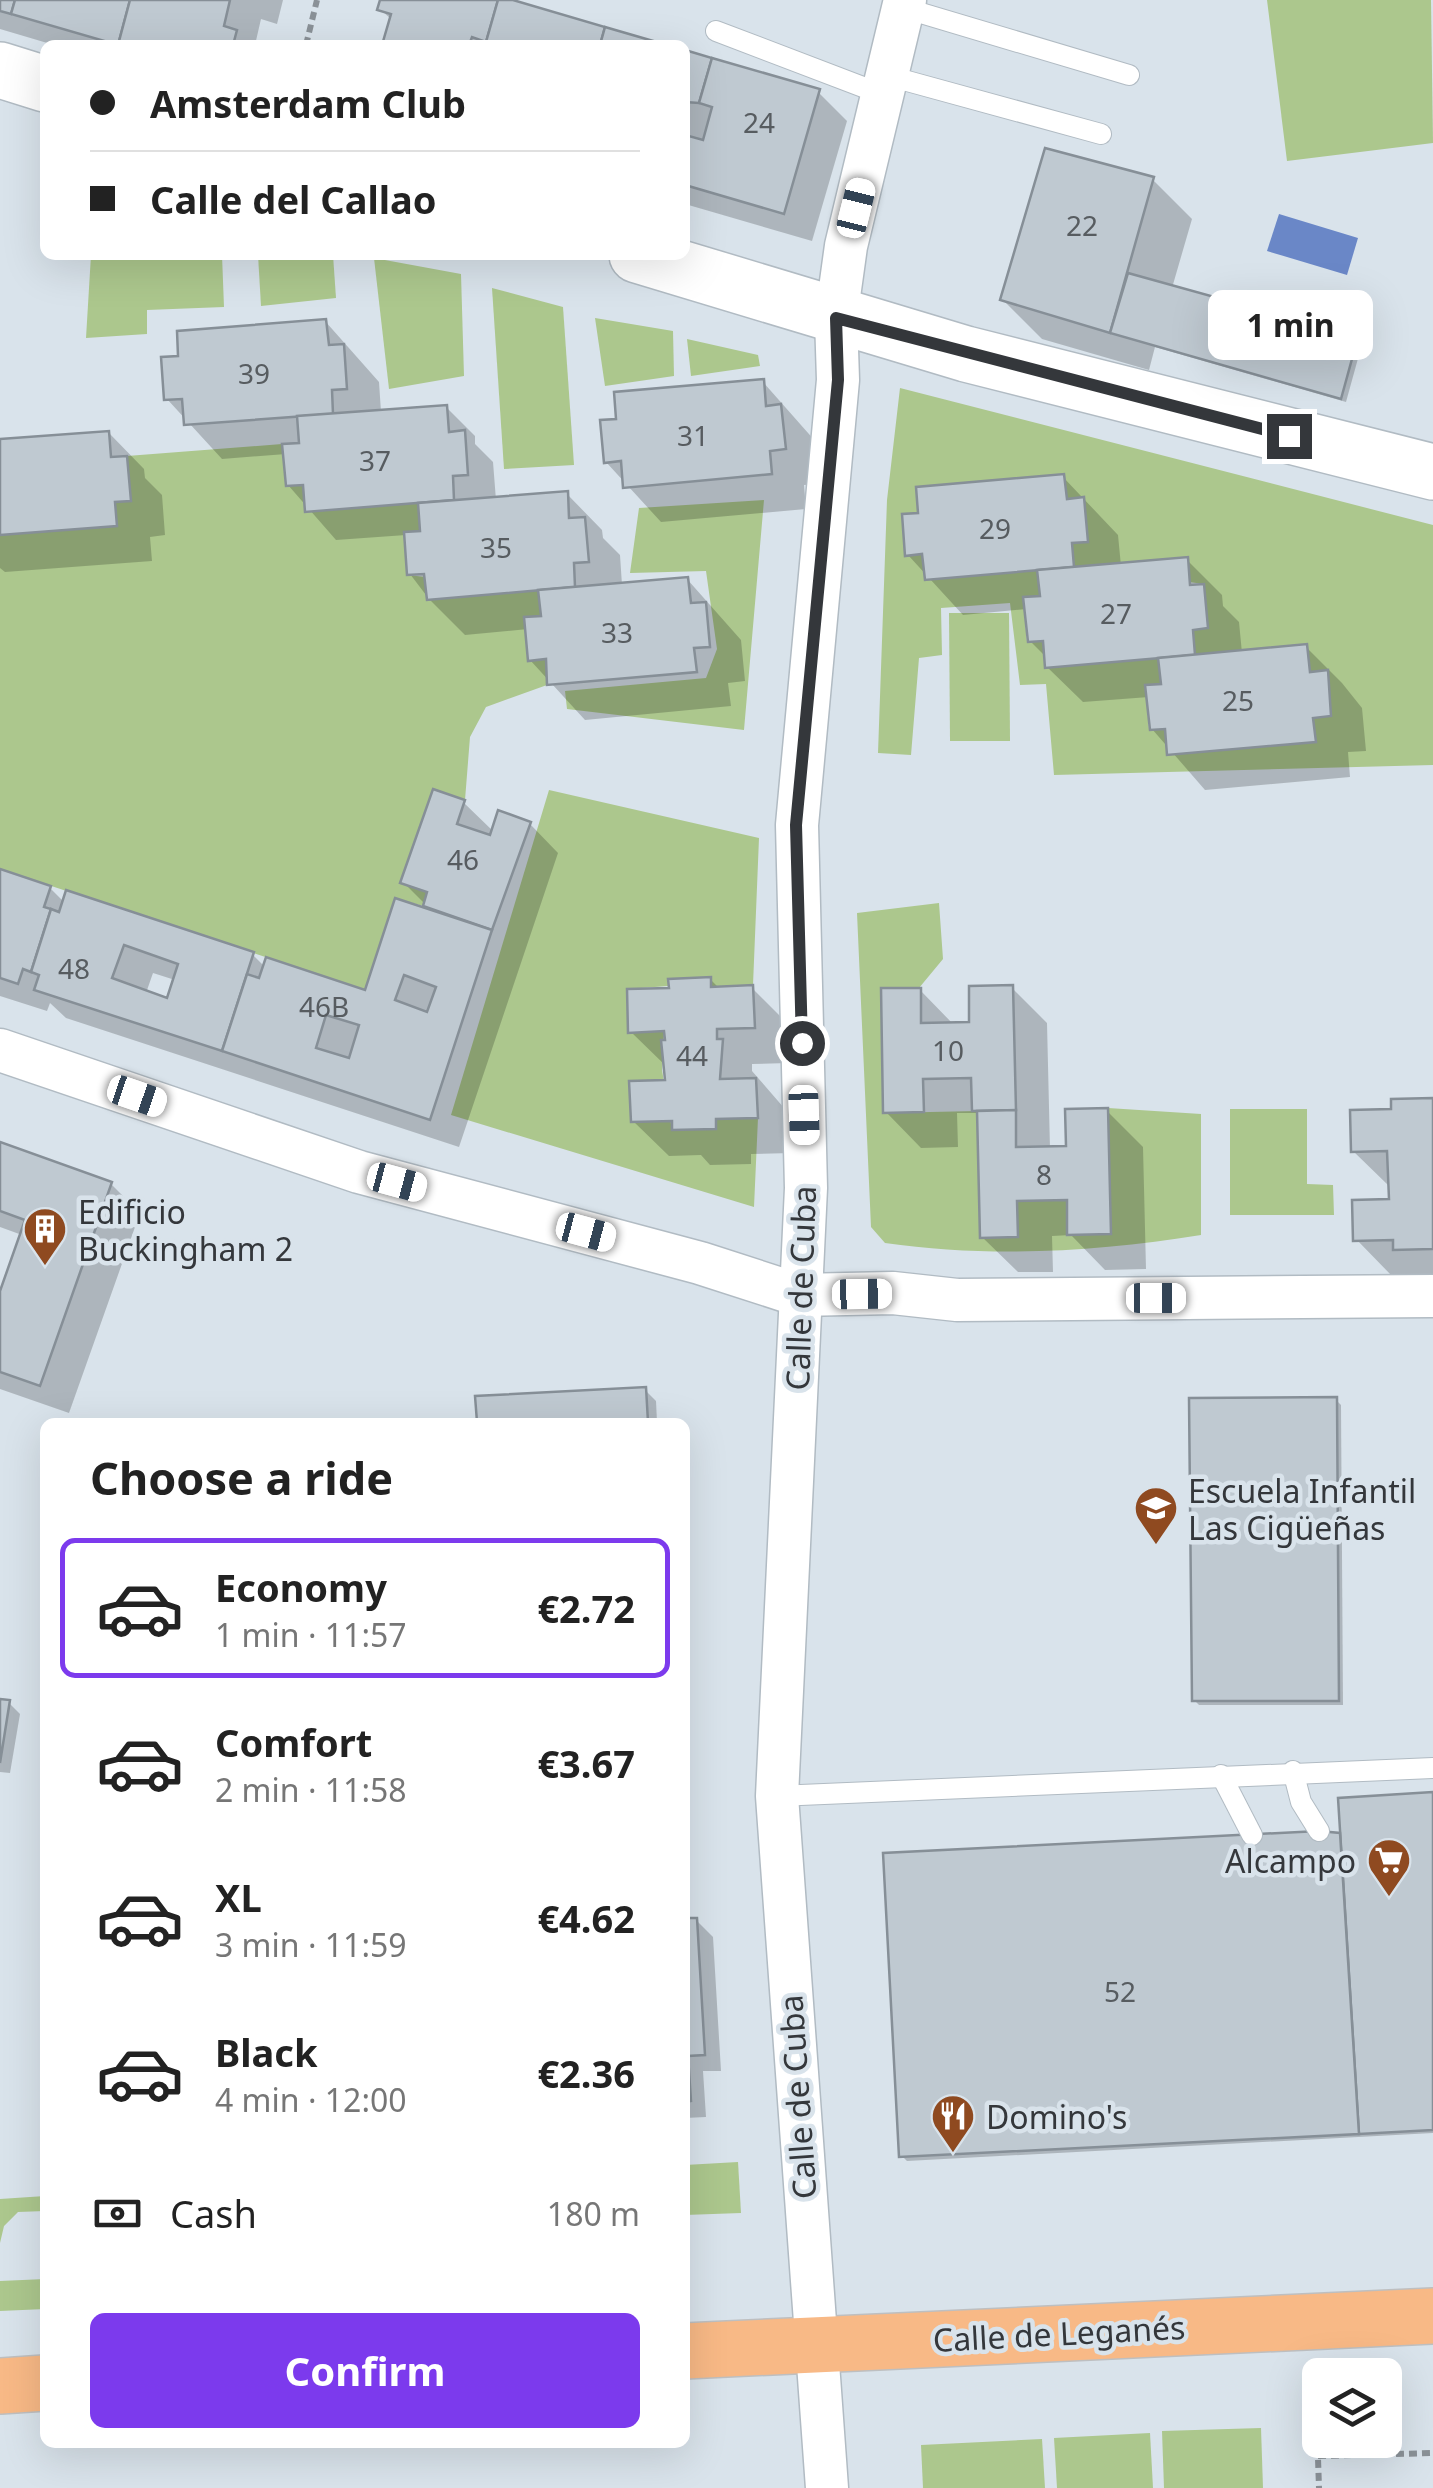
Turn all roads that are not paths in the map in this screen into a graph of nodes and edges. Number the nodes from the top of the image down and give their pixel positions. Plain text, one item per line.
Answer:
1 (904, 4) edge
2 (716, 31) dead end
3 (0, 70) edge
4 (1129, 74) dead end
5 (40, 82) edge
6 (886, 86) junction
7 (1101, 134) dead end
8 (655, 260) edge
9 (836, 318) junction
10 (1433, 472) edge
11 (0, 1050) edge
12 (799, 1296) junction
13 (1433, 1296) edge
14 (1433, 1768) edge
15 (1293, 1772) junction
16 (1221, 1775) junction
17 (777, 1796) junction
18 (1318, 1832) dead end
19 (1252, 1835) dead end
20 (1433, 2316) edge
21 (815, 2344) junction
22 (690, 2351) edge
23 (40, 2384) edge
24 (0, 2386) edge
25 (827, 2488) edge

1 - 4 lane
1 - 6 street, Calle de Cuba
2 - 6 lane
3 - 5 street
6 - 7 lane
6 - 9 street, Calle de Cuba
8 - 9 street
9 - 10 street
9 - 12 street, Calle de Cuba
11 - 12 street
12 - 13 street
12 - 17 street, Calle de Cuba
14 - 15 lane
15 - 16 lane
15 - 18 lane
16 - 17 lane
16 - 19 lane
17 - 21 street, Calle de Cuba
20 - 21 main road, Calle de Leganés
21 - 22 main road, Calle de Leganés
21 - 25 street, Calle de Cuba
23 - 24 main road

